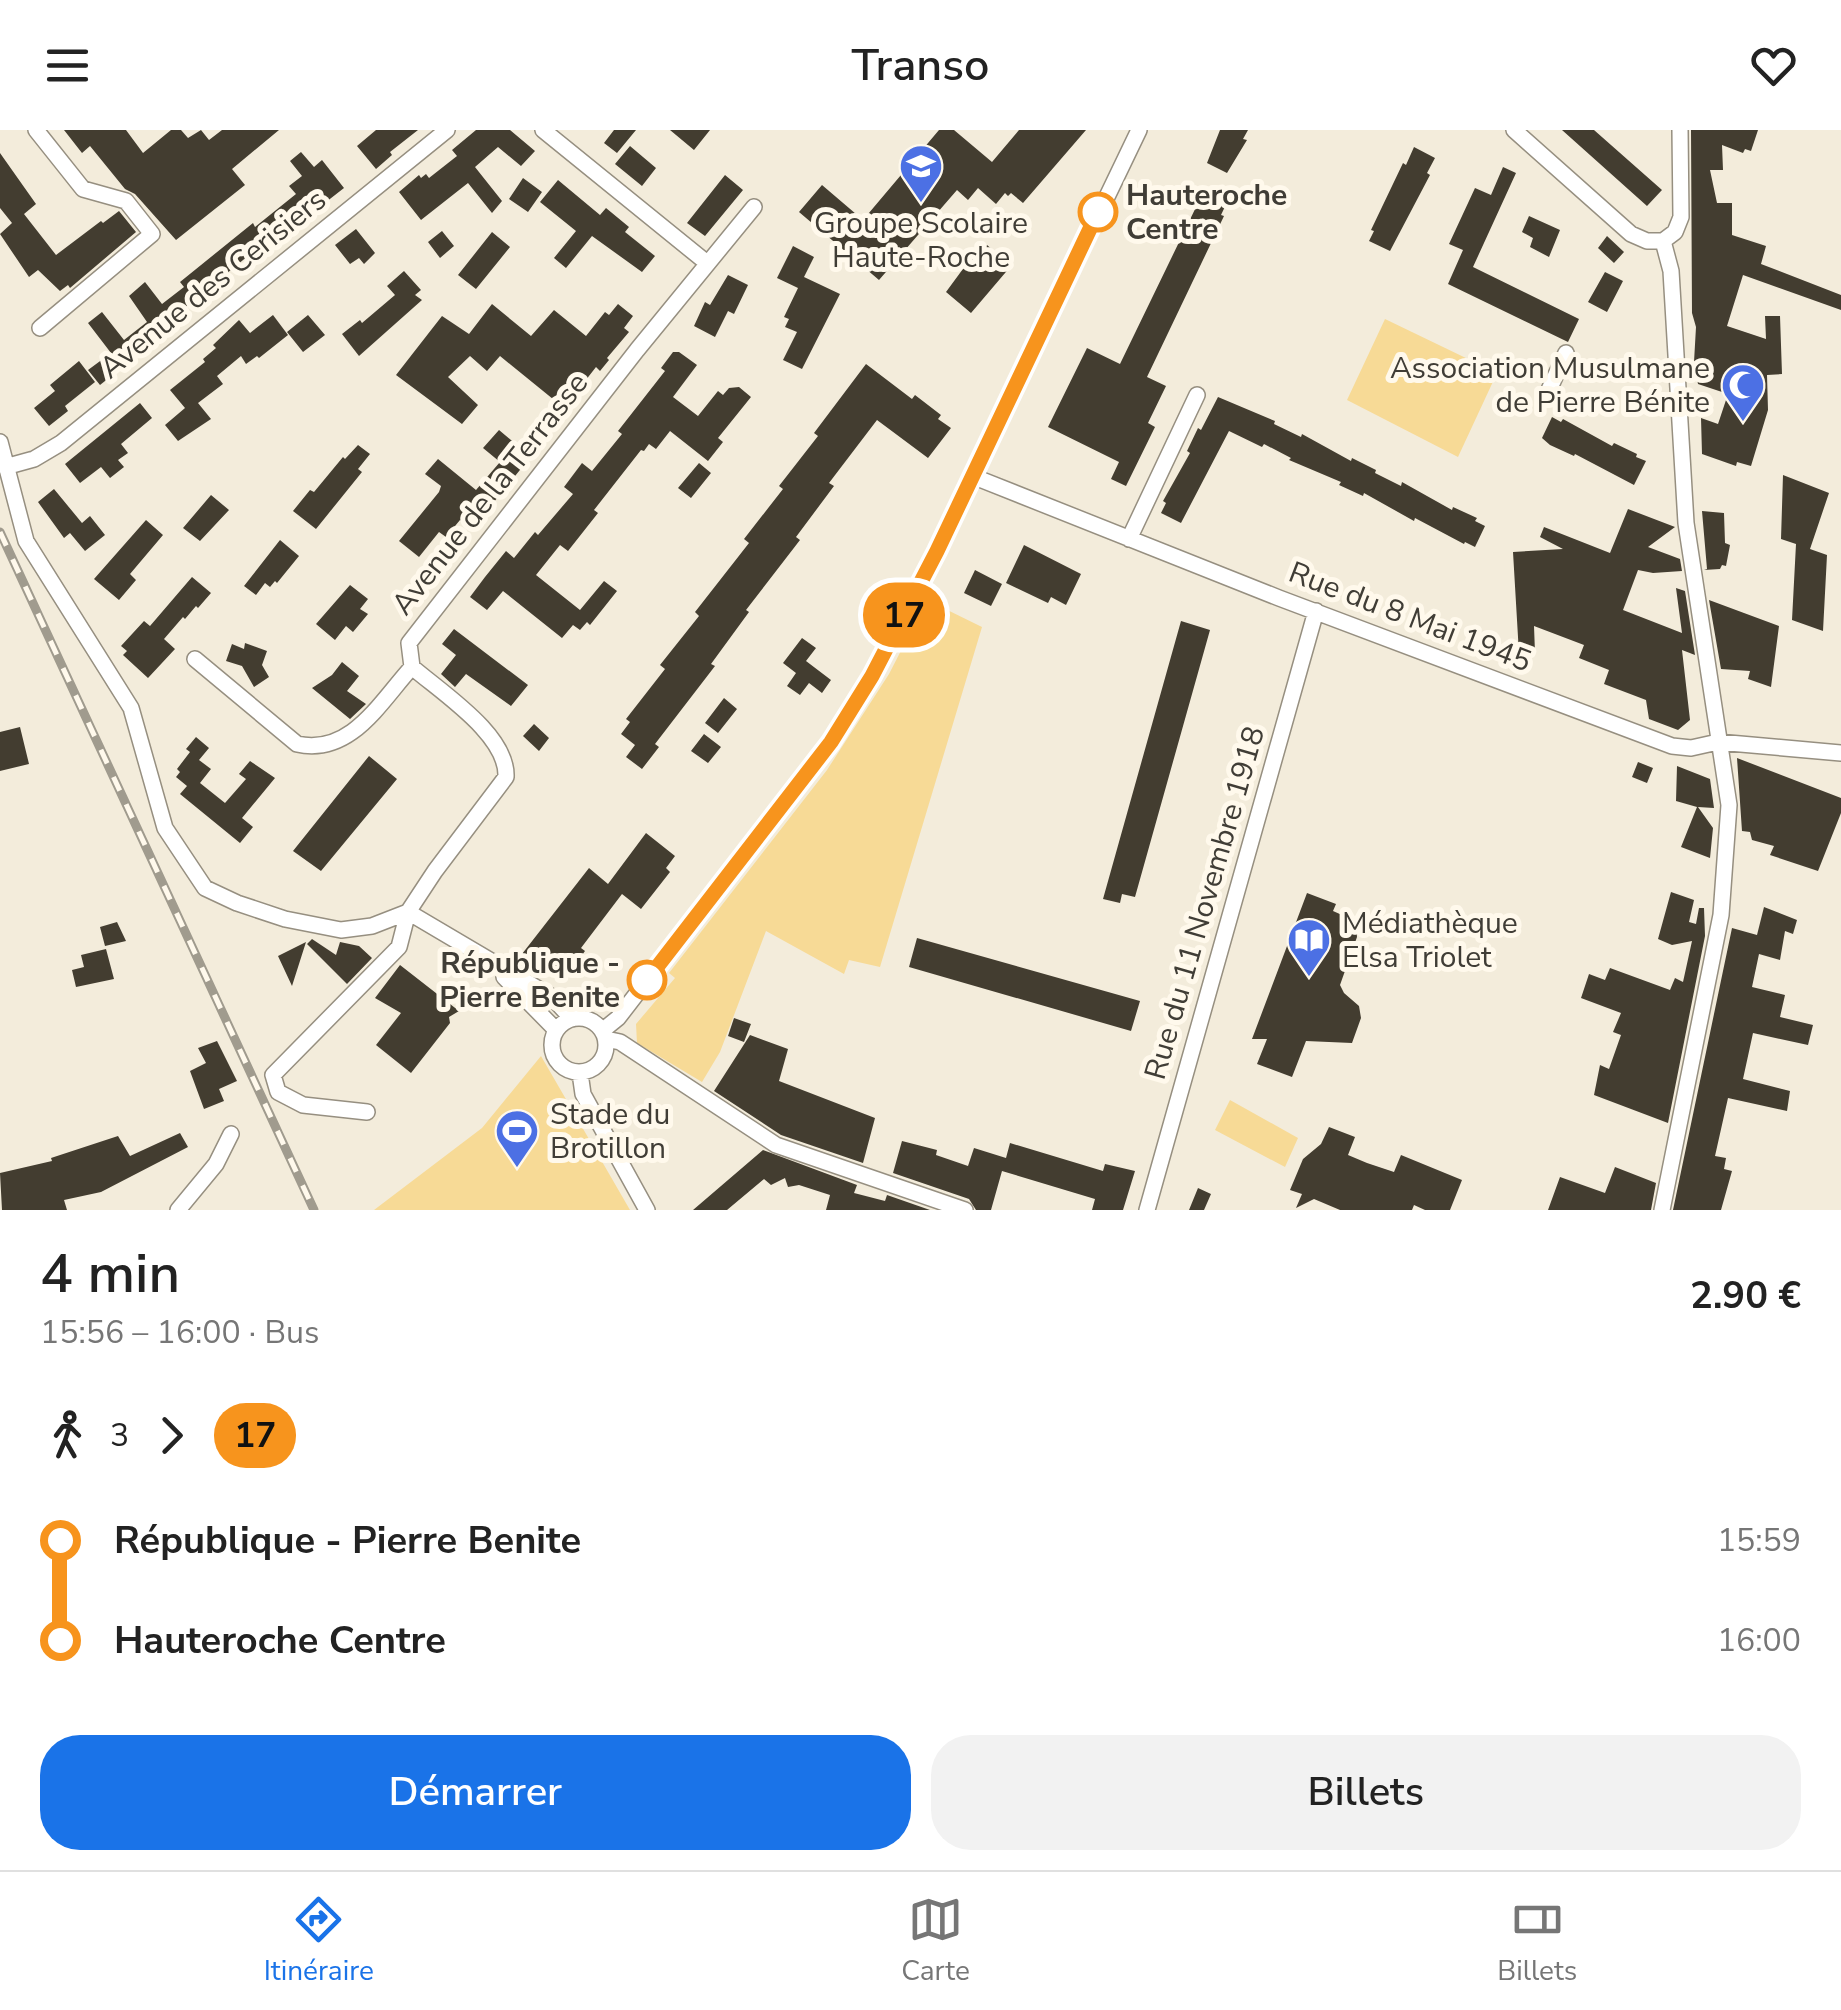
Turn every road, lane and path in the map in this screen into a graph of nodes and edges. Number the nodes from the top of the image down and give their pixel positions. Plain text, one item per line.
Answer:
1 (36, 130) edge
2 (447, 130) edge
3 (542, 130) edge
4 (1139, 130) edge
5 (1514, 130) edge
6 (1680, 130) edge
7 (754, 207) dead end
8 (1663, 242) junction
9 (707, 263) junction
10 (40, 328) dead end
11 (1566, 353) dead end
12 (1548, 392) dead end
13 (1198, 396) dead end
14 (2, 456) edge
15 (972, 476) junction
16 (1129, 539) junction
17 (1316, 611) junction
18 (195, 659) dead end
19 (412, 667) junction
20 (1718, 742) junction
21 (1841, 752) edge
22 (408, 912) junction
23 (486, 961) junction
24 (572, 1018) junction
25 (556, 1030) junction
26 (604, 1035) junction
27 (580, 1073) junction
28 (367, 1112) dead end
29 (232, 1134) dead end
30 (178, 1210) edge
31 (647, 1210) edge
32 (964, 1210) edge
33 (1147, 1210) edge
34 (1662, 1210) edge

1 - 10 street
2 - 14 street, Avenue des Cerisiers
3 - 9 street
4 - 15 street
5 - 8 street
6 - 8 street
7 - 9 street, Avenue de la Terrasse
8 - 20 street
9 - 19 street, Avenue de la Terrasse
11 - 12 street
13 - 16 street
14 - 22 street
15 - 16 street, Rue du 8 Mai 1945
15 - 26 street
16 - 17 street, Rue du 8 Mai 1945
17 - 20 street, Rue du 8 Mai 1945
17 - 33 street, Rue du 11 Novembre 1918
18 - 19 street
19 - 22 street, Avenue de la Terrasse
20 - 21 street, Rue du 8 Mai 1945
20 - 34 street
22 - 23 street
22 - 28 street, Avenue de la Terrasse
23 - 24 street
23 - 25 street
24 - 25 street
24 - 26 street
25 - 27 street
26 - 27 street
26 - 32 street
27 - 31 street
29 - 30 street

